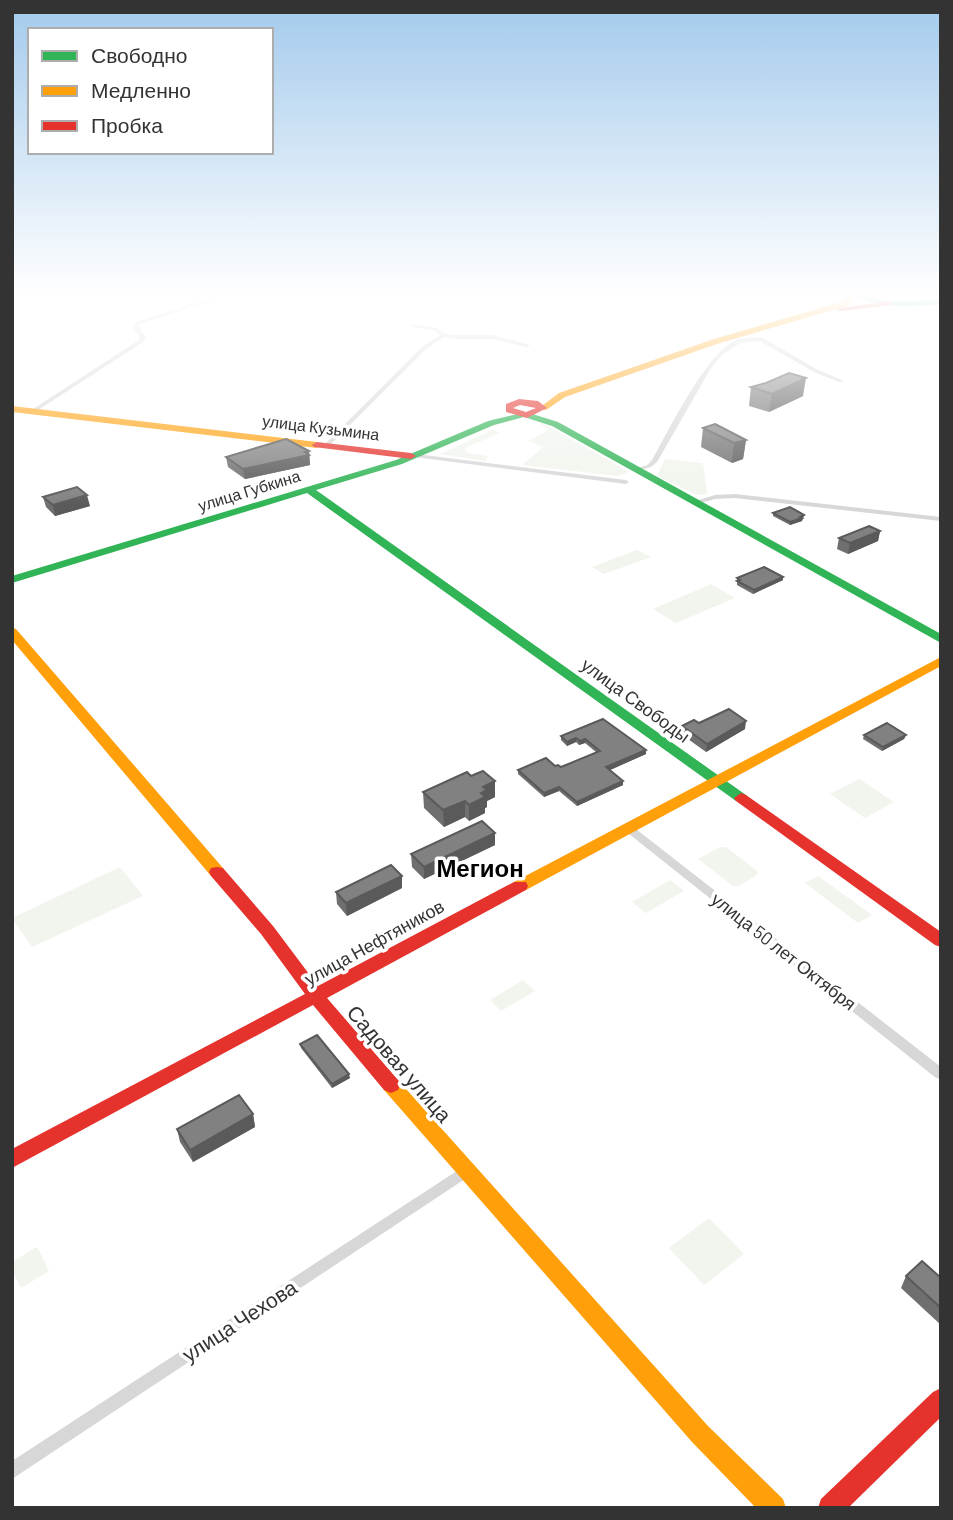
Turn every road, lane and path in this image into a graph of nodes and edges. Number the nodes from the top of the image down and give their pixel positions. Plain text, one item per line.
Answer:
1 (106, 364) edge
2 (408, 364) edge
3 (651, 364) edge
4 (712, 364) edge
5 (804, 364) edge
6 (841, 381) dead end
7 (562, 395) junction
8 (12, 409) edge
9 (542, 409) junction
10 (520, 410) junction
11 (33, 411) junction
12 (555, 424) junction
13 (326, 446) junction
14 (416, 456) junction
15 (638, 470) junction
16 (626, 481) dead end
17 (309, 490) junction
18 (696, 502) junction
19 (941, 519) edge
20 (12, 580) edge
21 (12, 632) edge
22 (941, 639) edge
23 (941, 661) edge
24 (716, 782) junction
25 (628, 828) junction
26 (941, 941) edge
27 (317, 995) junction
28 (941, 1074) edge
29 (12, 1159) edge
30 (466, 1171) junction
31 (941, 1400) edge
32 (12, 1471) edge
33 (774, 1508) edge
34 (830, 1508) edge

1 - 11 street
2 - 13 street
3 - 7 main road
4 - 15 street
5 - 6 street
7 - 9 main road
7 - 10 main road
8 - 11 main road, улица Кузьмина
9 - 10 main road
9 - 12 main road
10 - 12 main road
10 - 14 main road, улица Губкина
11 - 13 main road, улица Кузьмина
12 - 15 main road
13 - 14 main road, улица Кузьмина
14 - 16 street, улица Кузьмина
14 - 17 main road, улица Губкина
15 - 18 main road
17 - 20 main road, улица Губкина
17 - 24 main road, улица Свободы
18 - 19 street
18 - 22 main road
21 - 27 main road, Садовая улица
23 - 24 main road, улица Нефтяников
24 - 25 main road, улица Нефтяников
24 - 26 main road, улица Свободы
25 - 27 main road, улица Нефтяников
25 - 28 street, улица 50 лет Октября
27 - 29 main road, улица Нефтяников
27 - 30 main road, Садовая улица
30 - 32 street, улица Чехова
30 - 33 main road, Садовая улица
31 - 34 main road

